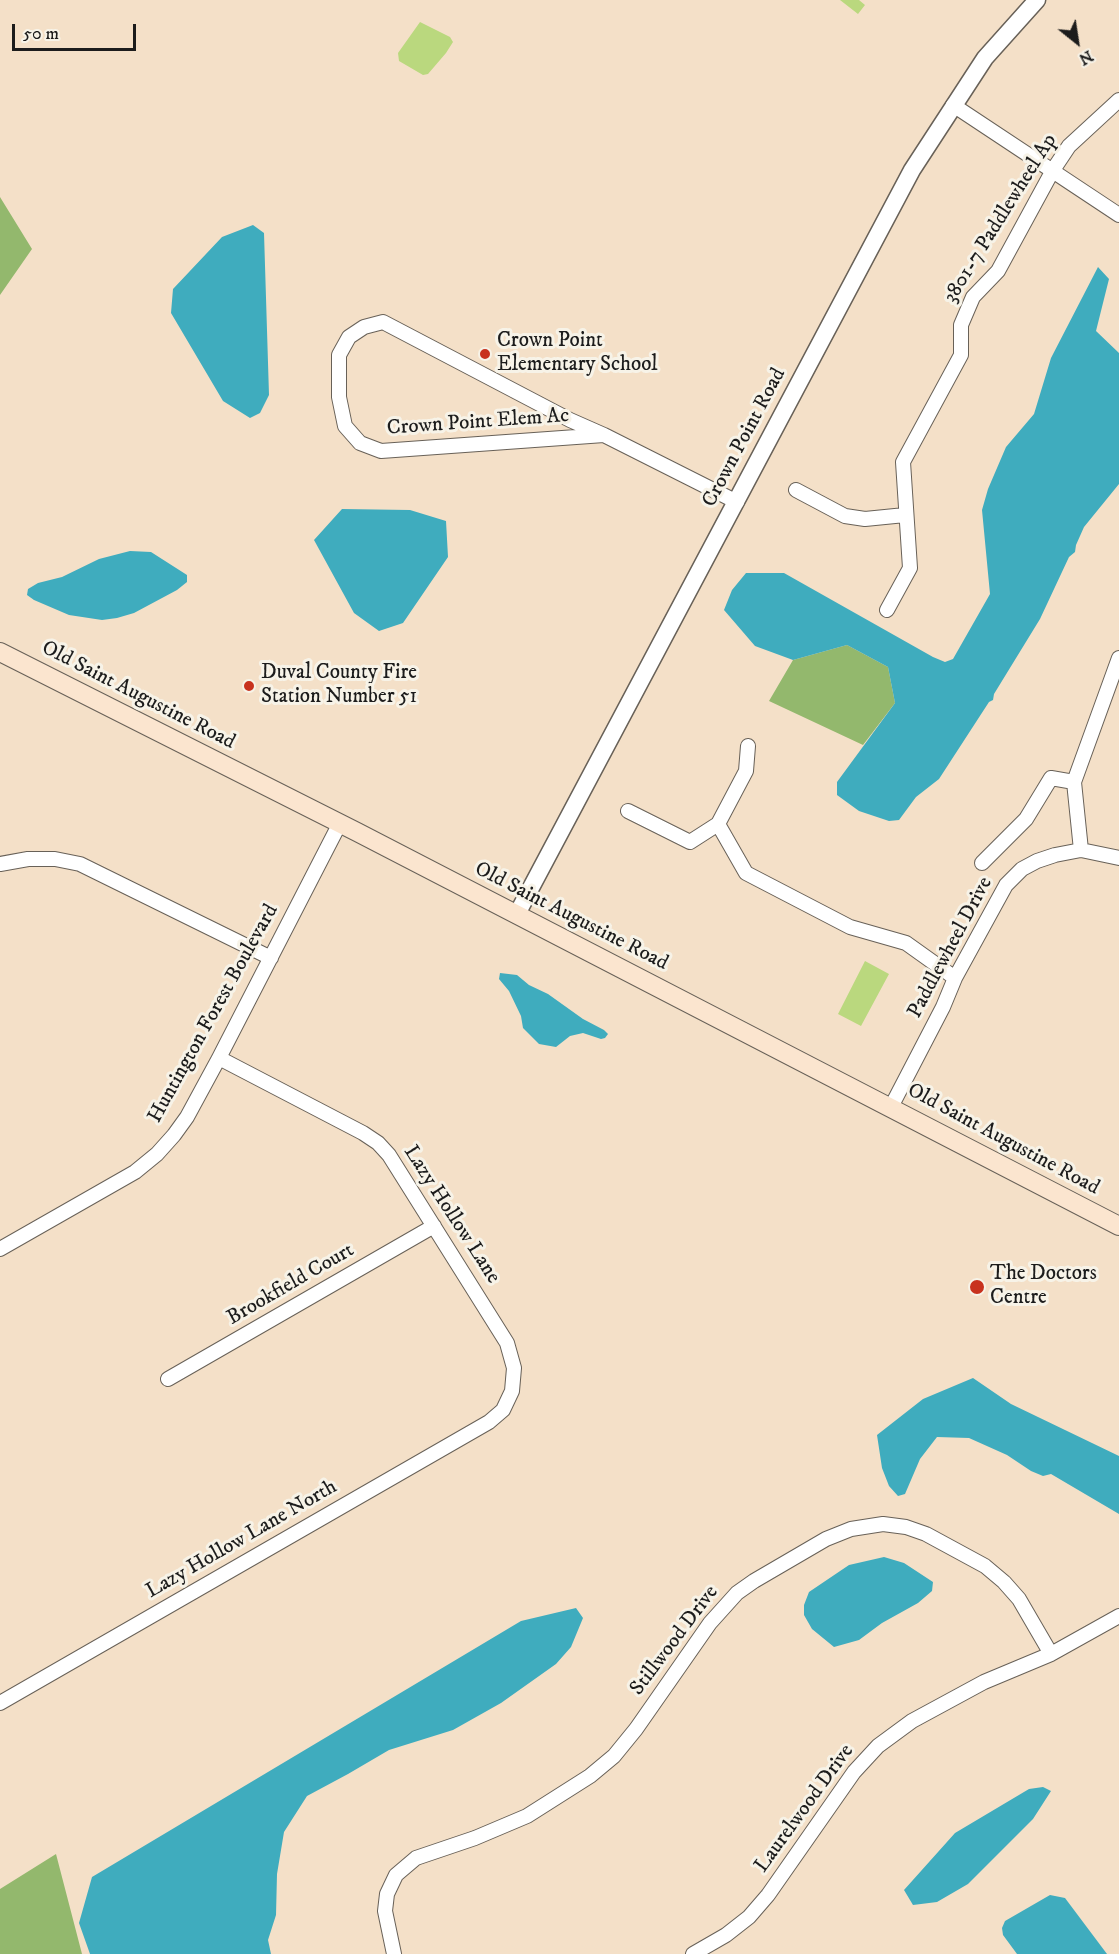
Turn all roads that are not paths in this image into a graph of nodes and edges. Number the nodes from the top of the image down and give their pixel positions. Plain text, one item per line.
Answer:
1 (1037, 0) edge
2 (1119, 100) edge
3 (952, 105) junction
4 (1053, 170) junction
5 (1119, 215) edge
6 (604, 435) junction
7 (796, 490) dead end
8 (737, 502) junction
9 (905, 515) junction
10 (887, 610) dead end
11 (0, 652) edge
12 (1119, 658) edge
13 (748, 746) dead end
14 (1074, 782) junction
15 (628, 811) dead end
16 (340, 823) junction
17 (718, 824) junction
18 (1081, 850) junction
19 (1119, 858) edge
20 (982, 863) dead end
21 (0, 864) edge
22 (517, 914) junction
23 (271, 958) junction
24 (955, 978) junction
25 (219, 1059) junction
26 (891, 1107) junction
27 (434, 1226) junction
28 (1119, 1226) edge
29 (0, 1250) edge
30 (168, 1379) dead end
31 (503, 1410) joint
32 (1119, 1616) edge
33 (1051, 1654) junction
34 (0, 1703) edge
35 (394, 1954) edge
36 (693, 1954) edge

1 - 3 street, Crown Point Road
2 - 4 street, 3801-7 Paddlewheel Ap
3 - 4 street
3 - 8 street, Crown Point Road
4 - 5 street
4 - 9 street, 3801-7 Paddlewheel Ap
6 - 6 street, Crown Point Elem Ac
6 - 8 street, Crown Point Elem Ac
7 - 9 street
8 - 22 street, Crown Point Road
9 - 10 street, 3801-7 Paddlewheel Ap
11 - 16 main road, Old Saint Augustine Road
12 - 14 street
13 - 17 street
14 - 18 street
14 - 20 street
15 - 17 street
16 - 22 main road, Old Saint Augustine Road
16 - 23 street, Huntington Forest Boulevard
17 - 24 street
18 - 19 street, Paddlewheel Drive
18 - 24 street, Paddlewheel Drive
21 - 23 street
22 - 26 main road, Old Saint Augustine Road
23 - 25 street, Huntington Forest Boulevard
24 - 26 street, Paddlewheel Drive
25 - 27 street, Lazy Hollow Lane
25 - 29 street, Huntington Forest Boulevard
26 - 28 main road, Old Saint Augustine Road
27 - 30 street, Brookfield Court
27 - 31 street, Lazy Hollow Lane
31 - 34 street, Lazy Hollow Lane North
32 - 33 street, Laurelwood Drive
33 - 35 street, Stillwood Drive
33 - 36 street, Laurelwood Drive

